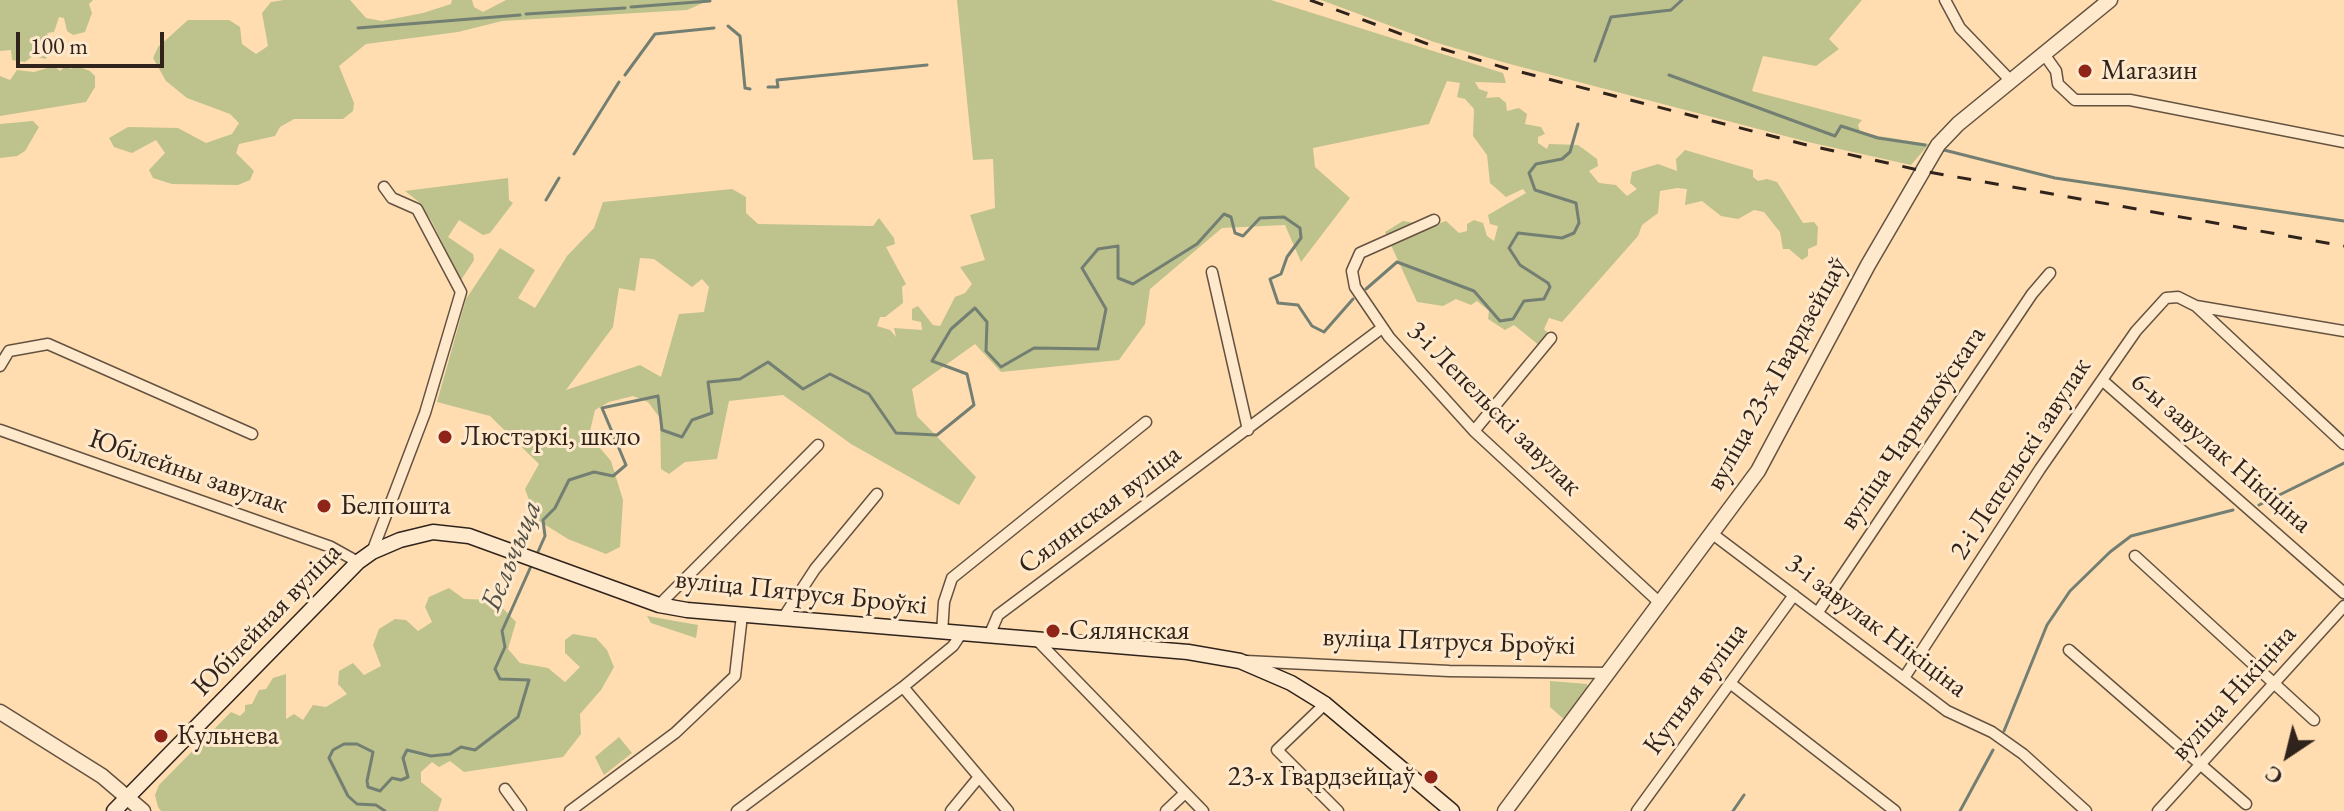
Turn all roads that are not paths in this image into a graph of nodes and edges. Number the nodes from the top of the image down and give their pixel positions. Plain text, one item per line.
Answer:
1 (1945, 0) edge
2 (2110, 0) edge
3 (2044, 54) junction
4 (2011, 81) junction
5 (2344, 142) edge
6 (384, 187) dead end
7 (1434, 220) dead end
8 (1212, 272) dead end
9 (2050, 273) dead end
10 (2196, 306) junction
11 (2231, 311) junction
12 (1382, 328) junction
13 (2344, 331) edge
14 (2221, 332) junction
15 (1551, 338) dead end
16 (0, 366) edge
17 (2102, 380) junction
18 (1146, 422) dead end
19 (0, 430) edge
20 (1248, 430) junction
21 (1474, 431) junction
22 (252, 434) dead end
23 (2344, 444) edge
24 (818, 445) dead end
25 (877, 494) dead end
26 (1714, 535) junction
27 (372, 552) junction
28 (2135, 556) dead end
29 (358, 562) junction
30 (2344, 593) edge
31 (1794, 595) junction
32 (1661, 604) junction
33 (659, 605) junction
34 (2344, 606) edge
35 (1818, 612) junction
36 (742, 615) junction
37 (783, 618) junction
38 (942, 633) junction
39 (961, 634) junction
40 (989, 636) junction
41 (1036, 639) junction
42 (2069, 650) dead end
43 (1240, 661) junction
44 (1609, 673) junction
45 (1904, 678) junction
46 (1730, 683) junction
47 (2274, 683) junction
48 (903, 687) junction
49 (1325, 704) junction
50 (0, 712) edge
51 (2314, 720) dead end
52 (2202, 765) junction
53 (979, 777) junction
54 (505, 789) dead end
55 (1185, 793) junction
56 (128, 797) junction
57 (2246, 804) dead end
58 (114, 811) edge
59 (143, 811) edge
60 (521, 811) edge
61 (570, 811) edge
62 (737, 811) edge
63 (951, 811) edge
64 (1008, 811) edge
65 (1166, 811) edge
66 (1203, 811) edge
67 (1338, 811) edge
68 (1452, 811) edge
69 (1505, 811) edge
70 (1637, 811) edge
71 (1895, 811) edge
72 (2086, 811) edge
73 (2158, 811) edge

1 - 4 street
2 - 3 main road, вуліца 23-х Гвардзейцаў
3 - 4 main road, вуліца 23-х Гвардзейцаў
3 - 5 street
4 - 26 main road, вуліца 23-х Гвардзейцаў
6 - 27 street, Юбілейная вуліца
7 - 12 street, 3-і Лепельскі завулак
8 - 20 street
9 - 35 street, вуліца Чарняхоўскага
10 - 11 street
10 - 14 street
10 - 17 street, 2-і Лепельскі завулак
11 - 13 street
11 - 14 street
12 - 20 street, Сялянская вуліца
12 - 21 street, 3-і Лепельскі завулак
14 - 23 street
15 - 21 street
16 - 22 street, Юбілейны завулак
17 - 30 street, 6-ы завулак Нікіціна
17 - 45 street, 2-і Лепельскі завулак
18 - 38 street
19 - 29 street, Юбілейны завулак
20 - 40 street, Сялянская вуліца
21 - 32 street, 3-і Лепельскі завулак
24 - 33 street
25 - 37 street
26 - 31 street, 3-і завулак Нікіціна
26 - 32 main road, вуліца 23-х Гвардзейцаў
27 - 29 main road, Юбілейная вуліца
27 - 33 main road, вуліца Пятруся Броўкі
28 - 47 street
29 - 56 main road, Юбілейная вуліца
31 - 35 street, 3-і завулак Нікіціна
31 - 46 street, Кутняя вуліца
32 - 44 main road, вуліца 23-х Гвардзейцаў
33 - 36 main road, вуліца Пятруся Броўкі
34 - 47 street, вуліца Нікіціна
35 - 45 street, 3-і завулак Нікіціна
36 - 37 main road, вуліца Пятруся Броўкі
36 - 61 street
37 - 38 main road, вуліца Пятруся Броўкі
38 - 39 main road, вуліца Пятруся Броўкі
39 - 40 main road, вуліца Пятруся Броўкі
39 - 48 street
40 - 41 main road, вуліца Пятруся Броўкі
41 - 43 main road, вуліца Пятруся Броўкі
41 - 55 street
42 - 52 street
43 - 44 street, вуліца Пятруся Броўкі
43 - 49 main road, вуліца Пятруся Броўкі
44 - 69 main road, вуліца 23-х Гвардзейцаў
45 - 72 street, 3-і завулак Нікіціна
46 - 70 street, Кутняя вуліца
46 - 71 street
47 - 51 street
47 - 52 street, вуліца Нікіціна
48 - 53 street
48 - 62 street
49 - 67 street
49 - 68 main road, вуліца Пятруся Броўкі
50 - 56 main road
52 - 57 street
52 - 73 street, вуліца Нікіціна
53 - 63 street
53 - 64 street
54 - 60 street
55 - 65 street
55 - 66 street
56 - 58 main road, Юбілейная вуліца
56 - 59 main road

